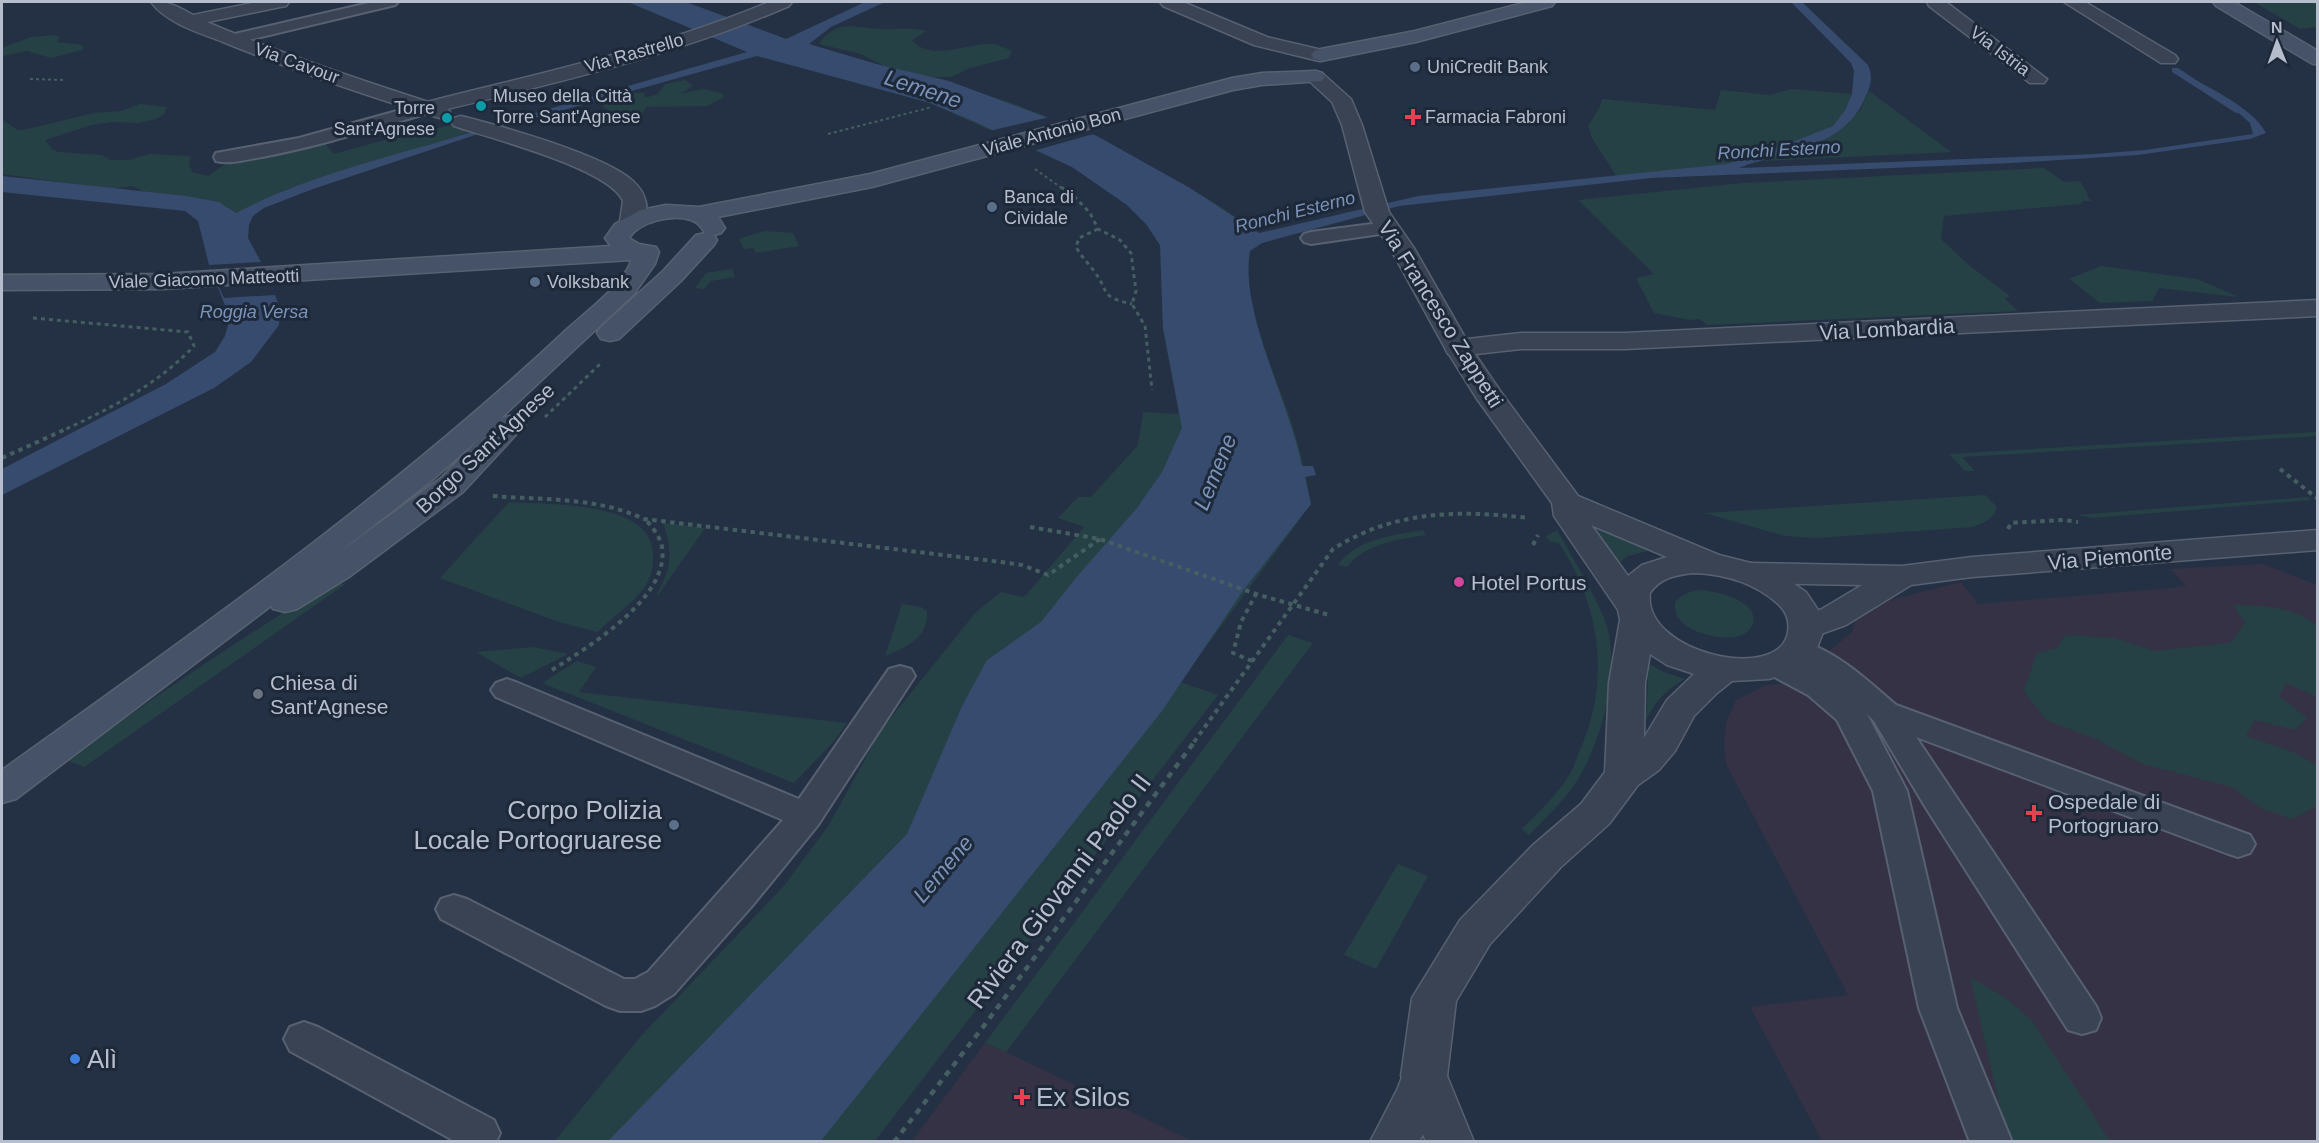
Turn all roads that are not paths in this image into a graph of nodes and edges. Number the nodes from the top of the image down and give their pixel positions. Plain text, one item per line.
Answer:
1 (160, 2) edge
2 (280, 2) edge
3 (390, 2) edge
4 (783, 2) edge
5 (1168, 2) edge
6 (1546, 2) edge
7 (1935, 2) edge
8 (2073, 2) edge
9 (2222, 2) edge
10 (189, 21) junction
11 (1416, 36) junction
12 (232, 39) junction
13 (1320, 55) junction
14 (1296, 59) junction
15 (2168, 59) dead end
16 (2318, 59) edge
17 (1315, 76) junction
18 (1346, 77) junction
19 (2037, 79) dead end
20 (1232, 84) junction
21 (433, 110) junction
22 (476, 128) dead end
23 (223, 157) dead end
24 (1380, 215) junction
25 (625, 226) junction
26 (704, 230) junction
27 (1311, 238) dead end
28 (644, 252) junction
29 (407, 266) junction
30 (2, 282) edge
31 (2318, 308) edge
32 (1458, 348) junction
33 (1566, 512) junction
34 (2318, 540) edge
35 (1711, 563) junction
36 (1749, 573) junction
37 (1902, 576) junction
38 (1635, 613) junction
39 (1794, 648) junction
40 (1724, 669) junction
41 (900, 676) dead end
42 (149, 682) junction
43 (511, 692) road end
44 (1885, 713) junction
45 (1904, 744) junction
46 (1624, 775) junction
47 (2, 789) edge
48 (806, 816) junction
49 (1899, 834) junction
50 (2238, 844) dead end
51 (454, 909) dead end
52 (2082, 1018) dead end
53 (304, 1039) dead end
54 (1424, 1076) junction
55 (471, 1142) edge
56 (1394, 1142) edge
57 (1450, 1142) edge
58 (1991, 1142) edge

1 - 10 street, Via Cavour
2 - 10 street
3 - 12 lane
4 - 21 street, Via Rastrello
5 - 13 street
6 - 11 main road
7 - 19 street, Via Istria
8 - 15 street
9 - 16 main road
10 - 12 street, Via Cavour
11 - 13 main road, Viale Antonio Bon
11 - 18 main road
12 - 21 street, Via Cavour
13 - 14 main road, Viale Antonio Bon
13 - 18 main road
14 - 17 main road
14 - 20 main road, Viale Antonio Bon
17 - 18 street
17 - 20 main road, Viale Antonio Bon
18 - 24 street
20 - 26 main road, Viale Antonio Bon
21 - 23 lane
22 - 25 street
24 - 27 lane
24 - 32 street, Via Francesco Zappetti
25 - 26 main road, Viale Giacomo Matteotti
25 - 28 main road
25 - 29 main road, Viale Giacomo Matteotti
26 - 28 main road, Viale Antonio Bon
26 - 42 main road, Borgo Sant'Agnese
28 - 29 main road, Viale Giacomo Matteotti
28 - 42 main road, Borgo Sant'Agnese
29 - 30 main road, Viale Giacomo Matteotti
31 - 32 street, Via Lombardia
32 - 33 street, Via Francesco Zappetti
33 - 35 street
33 - 38 street, Via Francesco Zappetti
34 - 37 street, Via Piemonte
35 - 36 street
35 - 38 street
36 - 37 street, Via Piemonte
36 - 39 street
37 - 39 street, Via Piemonte
38 - 40 street, Via Francesco Zappetti
38 - 46 street
39 - 40 street, Via Francesco Zappetti
39 - 44 lane
39 - 49 lane
40 - 46 street
41 - 48 lane
42 - 47 main road, Borgo Sant'Agnese
43 - 48 lane
44 - 45 lane
44 - 50 lane
45 - 49 lane
45 - 52 lane
46 - 54 street
48 - 51 lane
49 - 58 lane
53 - 55 lane
54 - 56 street
54 - 57 street

